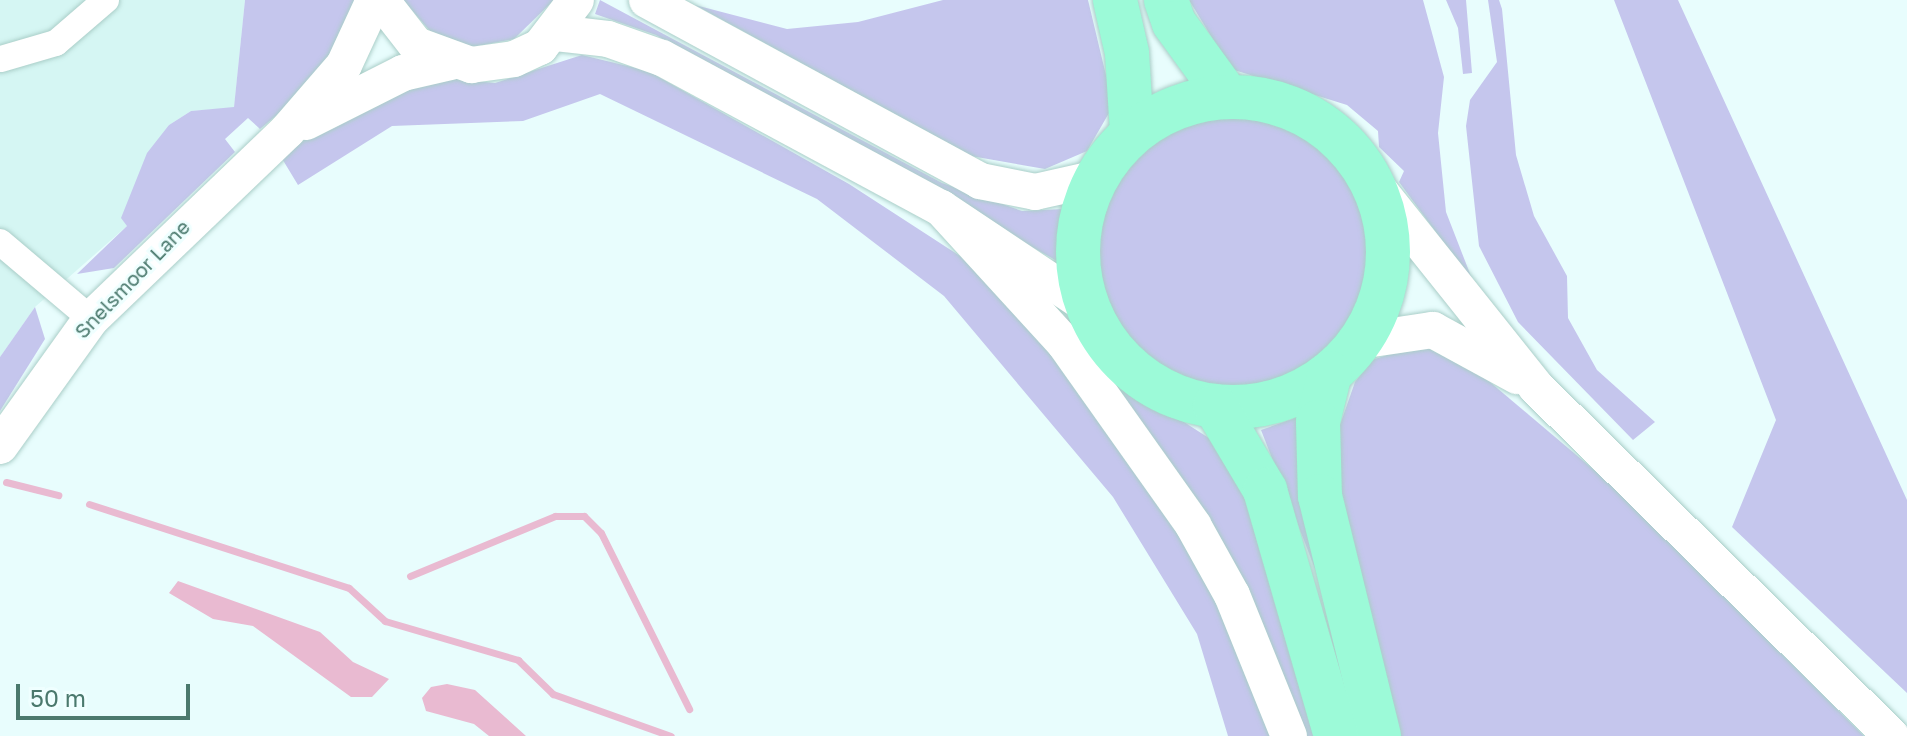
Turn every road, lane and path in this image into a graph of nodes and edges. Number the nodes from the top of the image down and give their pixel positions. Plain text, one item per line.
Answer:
1 (106, 0) edge
2 (374, 0) edge
3 (381, 0) edge
4 (576, 0) edge
5 (647, 0) edge
6 (1166, 0) edge
7 (1115, 3) edge
8 (556, 33) junction
9 (451, 62) junction
10 (0, 64) edge
11 (1227, 96) junction
12 (287, 131) junction
13 (1132, 132) junction
14 (1093, 179) junction
15 (1375, 185) junction
16 (941, 208) junction
17 (0, 242) edge
18 (1088, 306) junction
19 (91, 319) junction
20 (1359, 341) junction
21 (1330, 373) junction
22 (1536, 387) junction
23 (1215, 406) junction
24 (0, 446) edge
25 (1289, 736) edge
26 (1336, 736) edge
27 (1379, 736) edge
28 (1891, 736) edge

1 - 10 street
2 - 12 street, Snelsmoor Lane
3 - 9 street
4 - 8 street
5 - 14 street
6 - 11 highway
7 - 13 highway
8 - 9 street, Snelsmoor Lane
8 - 16 street
9 - 12 street, Snelsmoor Lane
11 - 13 highway
11 - 15 highway
12 - 19 street, Snelsmoor Lane
13 - 14 highway
14 - 18 highway
15 - 20 highway
15 - 22 street
16 - 18 street
16 - 25 street
17 - 19 street
18 - 23 highway
19 - 24 street, Snelsmoor Lane
20 - 21 highway
20 - 22 street
21 - 23 highway
21 - 27 highway
22 - 28 street
23 - 26 highway

